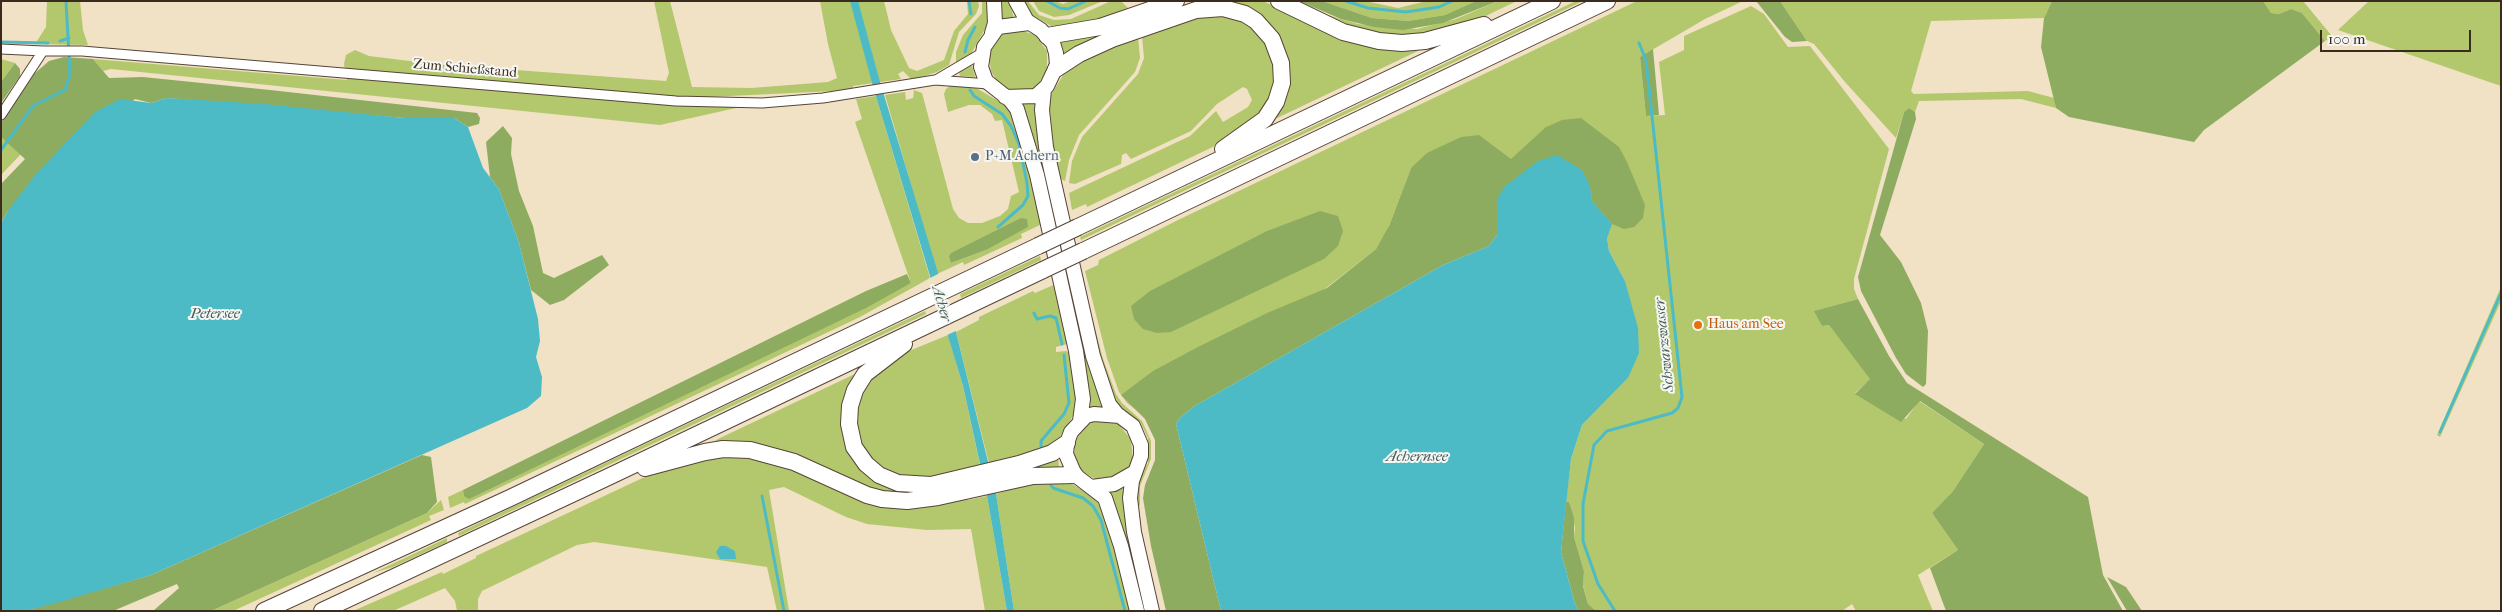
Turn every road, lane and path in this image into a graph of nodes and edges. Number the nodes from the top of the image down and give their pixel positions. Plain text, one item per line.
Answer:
1 (994, 1) edge
2 (1016, 1) edge
3 (1176, 1) edge
4 (1279, 1) edge
5 (1552, 1) edge
6 (1607, 1) edge
7 (1532, 11) junction
8 (1029, 23) junction
9 (1135, 23) junction
10 (992, 33) junction
11 (1047, 36) junction
12 (1, 49) edge
13 (44, 51) junction
14 (982, 53) junction
15 (1056, 69) junction
16 (935, 80) junction
17 (989, 84) junction
18 (1044, 90) junction
19 (1005, 96) junction
20 (1, 115) edge
21 (1178, 180) junction
22 (931, 324) junction
23 (1120, 416) junction
24 (1080, 421) junction
25 (1066, 443) junction
26 (1135, 472) junction
27 (1005, 475) junction
28 (1075, 475) junction
29 (609, 477) junction
30 (970, 483) junction
31 (1092, 487) junction
32 (264, 611) edge
33 (322, 611) edge
34 (1138, 611) edge
35 (1152, 611) edge

1 - 10 main road
2 - 8 main road
3 - 9 highway
4 - 7 highway
5 - 7 highway
6 - 22 highway, bridge
7 - 21 highway
8 - 10 main road
8 - 11 main road
9 - 11 highway
9 - 15 highway
9 - 21 highway
10 - 14 main road
11 - 15 main road
12 - 13 street
13 - 16 street, Zum Schießstand
13 - 20 street
14 - 16 street
14 - 17 main road
15 - 18 main road
16 - 17 street
17 - 19 main road
18 - 19 main road
18 - 23 main road
19 - 24 main road
21 - 32 highway, bridge
22 - 29 highway
22 - 30 highway
23 - 24 main road
23 - 26 main road
24 - 25 main road
25 - 27 highway
25 - 28 main road
26 - 31 main road
26 - 35 main road
27 - 28 highway
27 - 30 highway
28 - 31 main road
29 - 30 highway
29 - 33 highway
31 - 34 main road

